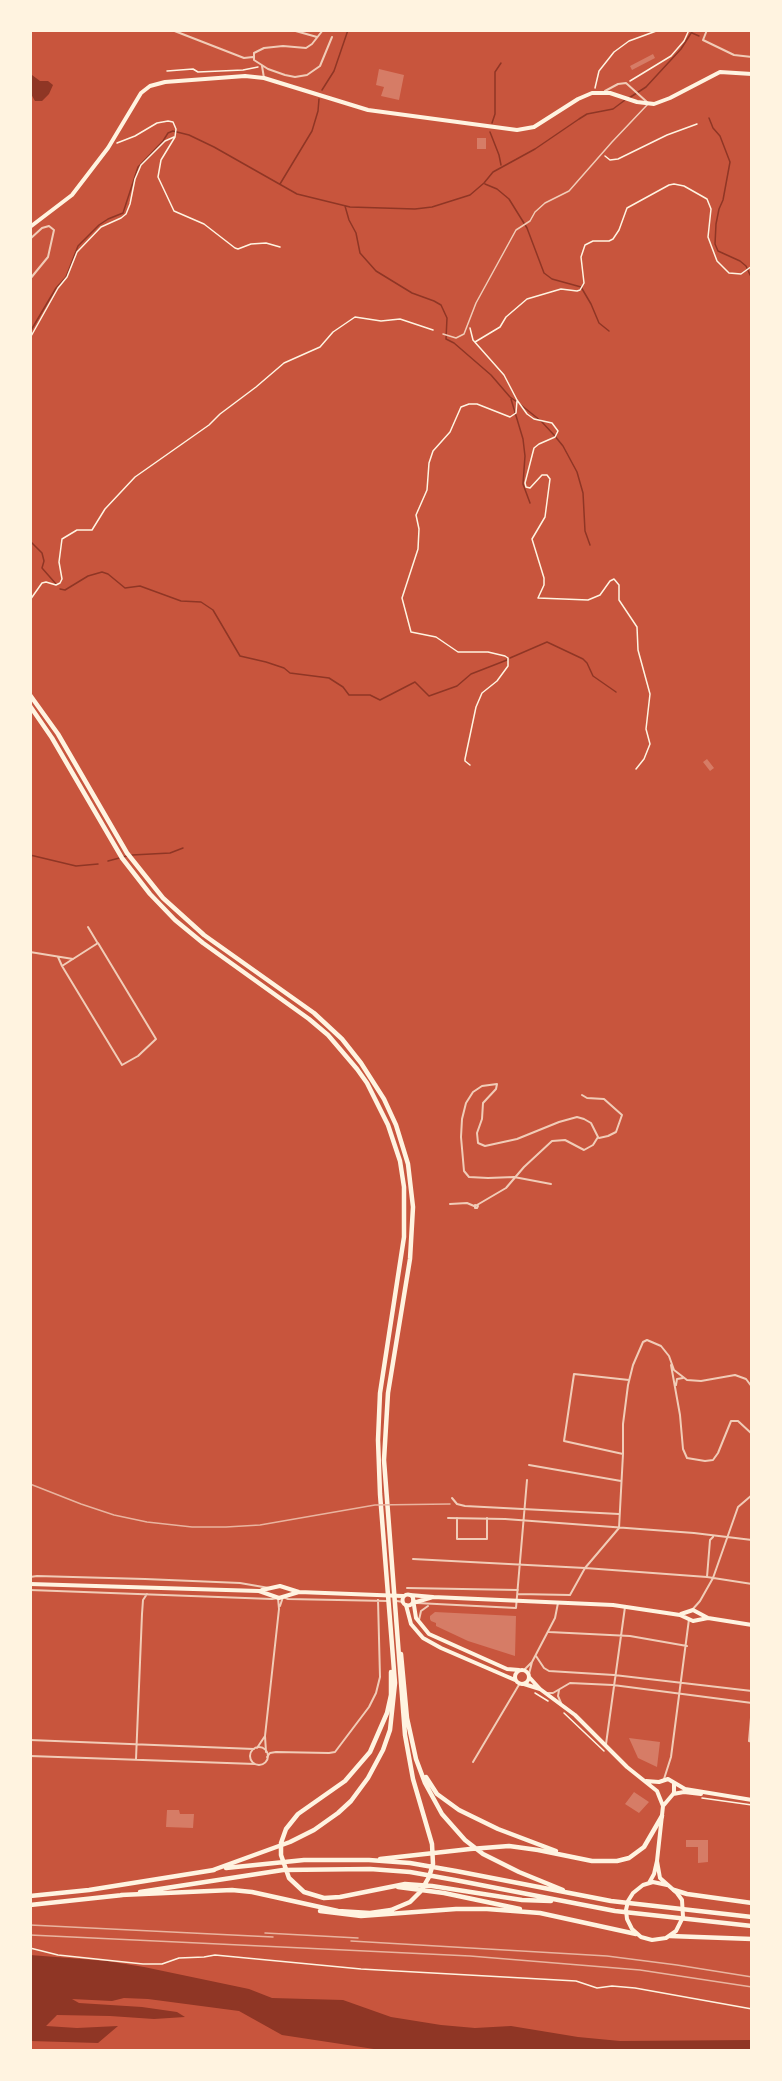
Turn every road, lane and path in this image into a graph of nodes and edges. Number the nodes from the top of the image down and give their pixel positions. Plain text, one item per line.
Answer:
1 (172, 30) edge
2 (292, 30) edge
3 (323, 30) edge
4 (659, 30) edge
5 (689, 30) edge
6 (707, 30) edge
7 (317, 37) junction
8 (332, 37) dead end
9 (253, 57) junction
10 (752, 57) edge
11 (262, 66) junction
12 (270, 70) junction
13 (167, 71) dead end
14 (752, 74) edge
15 (266, 78) junction
16 (626, 83) junction
17 (595, 92) junction
18 (604, 92) junction
19 (649, 104) junction
20 (697, 124) dead end
21 (175, 137) junction
22 (108, 148) junction
23 (602, 153) junction
24 (30, 227) edge
25 (30, 239) edge
26 (280, 247) dead end
27 (752, 266) edge
28 (30, 279) edge
29 (469, 322) junction
30 (433, 330) dead end
31 (443, 334) dead end
32 (30, 338) edge
33 (475, 342) junction
34 (517, 400) junction
35 (30, 600) edge
36 (30, 695) edge
37 (30, 706) edge
38 (470, 765) dead end
39 (636, 769) dead end
40 (88, 927) dead end
41 (98, 943) junction
42 (30, 952) edge
43 (58, 957) junction
44 (73, 959) junction
45 (62, 966) junction
46 (582, 1095) dead end
47 (598, 1137) junction
48 (514, 1177) junction
49 (550, 1184) dead end
50 (450, 1204) dead end
51 (671, 1362) junction
52 (683, 1378) junction
53 (629, 1380) junction
54 (752, 1387) edge
55 (676, 1388) junction
56 (752, 1434) edge
57 (623, 1454) junction
58 (529, 1466) dead end
59 (527, 1480) dead end
60 (621, 1481) junction
61 (752, 1495) edge
62 (452, 1498) dead end
63 (525, 1508) junction
64 (619, 1514) junction
65 (448, 1518) dead end
66 (457, 1518) junction
67 (488, 1518) junction
68 (524, 1521) junction
69 (619, 1528) junction
70 (714, 1536) junction
71 (752, 1540) edge
72 (413, 1558) dead end
73 (520, 1564) junction
74 (585, 1568) junction
75 (707, 1577) junction
76 (30, 1578) edge
77 (713, 1578) junction
78 (30, 1583) edge
79 (752, 1584) edge
80 (274, 1588) junction
81 (407, 1588) dead end
82 (285, 1589) junction
83 (30, 1590) edge
84 (259, 1591) junction
85 (299, 1592) junction
86 (518, 1592) junction
87 (147, 1594) junction
88 (410, 1594) junction
89 (280, 1596) junction
90 (434, 1597) junction
91 (378, 1600) junction
92 (517, 1600) junction
93 (404, 1601) junction
94 (700, 1601) junction
95 (413, 1602) junction
96 (558, 1602) junction
97 (430, 1605) junction
98 (625, 1606) junction
99 (691, 1611) junction
100 (698, 1612) junction
101 (680, 1615) junction
102 (708, 1618) junction
103 (692, 1620) junction
104 (393, 1622) junction
105 (420, 1625) junction
106 (752, 1625) edge
107 (549, 1632) junction
108 (621, 1635) junction
109 (687, 1646) junction
110 (392, 1648) junction
111 (536, 1656) junction
112 (532, 1662) junction
113 (521, 1670) junction
114 (571, 1674) junction
115 (529, 1676) junction
116 (614, 1676) junction
117 (515, 1680) junction
118 (570, 1683) junction
119 (682, 1683) junction
120 (522, 1684) junction
121 (613, 1685) junction
122 (540, 1689) junction
123 (530, 1690) dead end
124 (559, 1690) junction
125 (752, 1692) edge
126 (547, 1693) junction
127 (680, 1693) junction
128 (551, 1702) dead end
129 (752, 1704) edge
130 (560, 1705) junction
131 (265, 1736) junction
132 (606, 1737) junction
133 (598, 1738) junction
134 (30, 1740) edge
135 (752, 1742) edge
136 (136, 1743) junction
137 (413, 1745) junction
138 (607, 1747) junction
139 (255, 1748) junction
140 (266, 1752) junction
141 (30, 1756) edge
142 (267, 1757) junction
143 (611, 1757) dead end
144 (136, 1759) junction
145 (473, 1762) dead end
146 (255, 1764) junction
147 (669, 1767) junction
148 (664, 1779) junction
149 (646, 1781) junction
150 (659, 1782) junction
151 (673, 1782) junction
152 (658, 1793) junction
153 (707, 1793) junction
154 (671, 1796) junction
155 (698, 1797) dead end
156 (752, 1800) edge
157 (752, 1805) edge
158 (663, 1806) junction
159 (662, 1816) junction
160 (570, 1857) junction
161 (373, 1860) junction
162 (657, 1861) junction
163 (213, 1870) junction
164 (649, 1883) junction
165 (667, 1885) junction
166 (396, 1886) junction
167 (674, 1890) junction
168 (121, 1895) junction
169 (574, 1895) junction
170 (30, 1896) edge
171 (291, 1902) junction
172 (563, 1902) junction
173 (752, 1903) edge
174 (30, 1905) edge
175 (540, 1913) junction
176 (752, 1917) edge
177 (752, 1926) edge
178 (636, 1934) junction
179 (670, 1936) junction
180 (752, 1939) edge
181 (30, 1948) edge
182 (752, 2009) edge

1 - 9 street
2 - 7 street
3 - 7 street
4 - 17 path
5 - 16 path
6 - 10 street
7 - 9 street
8 - 12 street
9 - 11 street
11 - 12 street
11 - 13 path
11 - 15 street
12 - 15 street
14 - 19 main road
15 - 17 main road
15 - 22 main road
16 - 18 street
16 - 19 street
17 - 18 main road
18 - 19 main road
19 - 23 lane
20 - 23 path
21 - 22 path
21 - 26 path
21 - 32 path
22 - 24 main road
23 - 29 lane
25 - 28 street
27 - 33 path
29 - 31 lane
29 - 33 path
30 - 35 path
33 - 34 path
34 - 38 path
34 - 39 path
36 - 104 highway
37 - 104 highway
40 - 41 street
41 - 44 street
41 - 45 street
42 - 43 street
43 - 44 street
43 - 45 street
44 - 45 street
46 - 47 street
47 - 48 street
47 - 48 street
48 - 49 street
48 - 50 street
51 - 52 street
51 - 53 street
51 - 55 street
52 - 54 street
52 - 55 street
53 - 57 street
53 - 57 street
55 - 56 street
57 - 60 street
58 - 60 street
59 - 63 street
60 - 64 street
61 - 77 street
62 - 63 street
63 - 64 street
63 - 68 street
64 - 69 street
65 - 66 street
66 - 67 street
66 - 67 street
67 - 68 street
68 - 69 street
68 - 73 street
69 - 70 street
69 - 74 street
70 - 71 street
70 - 75 street
72 - 73 street
73 - 74 street
73 - 86 street
74 - 75 street
74 - 86 street
75 - 77 street
76 - 80 street
77 - 79 street
77 - 94 street
78 - 84 main road
80 - 82 main road
80 - 84 main road
80 - 89 main road
81 - 86 street
82 - 85 main road
82 - 89 main road
83 - 87 street
84 - 89 main road
85 - 89 main road
85 - 93 main road
86 - 92 street
87 - 89 street
87 - 136 street
88 - 90 main road
88 - 93 main road
88 - 95 main road
89 - 91 street
89 - 131 street
90 - 92 main road
90 - 95 main road
91 - 93 street
91 - 142 street
92 - 96 main road
92 - 97 street
93 - 95 main road
93 - 117 main road
94 - 99 street
94 - 100 street
95 - 97 street
95 - 105 main road
96 - 98 main road
96 - 107 street
97 - 105 street
98 - 101 main road
98 - 108 street
99 - 100 main road
99 - 101 main road
99 - 103 main road
100 - 102 main road
100 - 103 main road
101 - 103 main road
102 - 103 main road
102 - 106 main road
103 - 109 street
104 - 110 highway
104 - 137 highway
104 - 171 highway
105 - 113 main road
107 - 108 street
107 - 111 street
108 - 109 street
108 - 116 street
109 - 119 street
110 - 163 highway
110 - 166 highway
111 - 112 street
111 - 114 street
112 - 113 street
112 - 115 street
113 - 115 main road
113 - 117 main road
114 - 116 street
114 - 118 street
115 - 120 main road
115 - 122 main road
116 - 119 street
116 - 121 street
117 - 120 main road
118 - 121 street
118 - 124 street
119 - 125 street
119 - 127 street
120 - 122 main road
120 - 145 street
121 - 127 street
121 - 132 street
122 - 126 main road
123 - 128 path
124 - 126 street
124 - 130 street
126 - 130 main road
127 - 129 street
127 - 147 street
129 - 135 street
130 - 133 main road
130 - 143 path
131 - 139 street
131 - 140 street
132 - 133 street
132 - 138 street
133 - 138 main road
134 - 136 street
136 - 139 street
136 - 144 street
137 - 160 highway
137 - 169 highway
138 - 149 main road
139 - 140 street
139 - 146 street
140 - 142 street
141 - 144 street
142 - 146 street
144 - 146 street
147 - 148 street
147 - 151 street
148 - 150 main road
148 - 151 main road
149 - 150 main road
149 - 152 main road
150 - 152 main road
151 - 153 main road
151 - 154 main road
152 - 154 main road
152 - 158 main road
153 - 154 main road
153 - 156 main road
154 - 158 main road
155 - 157 path
158 - 159 main road
159 - 160 highway
159 - 162 main road
160 - 161 highway
161 - 163 highway
161 - 169 highway
162 - 164 main road
162 - 165 main road
163 - 170 highway
164 - 165 main road
164 - 178 main road
165 - 167 main road
166 - 172 highway
166 - 175 highway
167 - 173 highway
167 - 179 main road
168 - 171 highway
168 - 172 highway
168 - 174 highway
169 - 176 highway
171 - 175 highway
172 - 177 highway
175 - 178 highway
178 - 179 main road
179 - 180 highway
181 - 182 path

